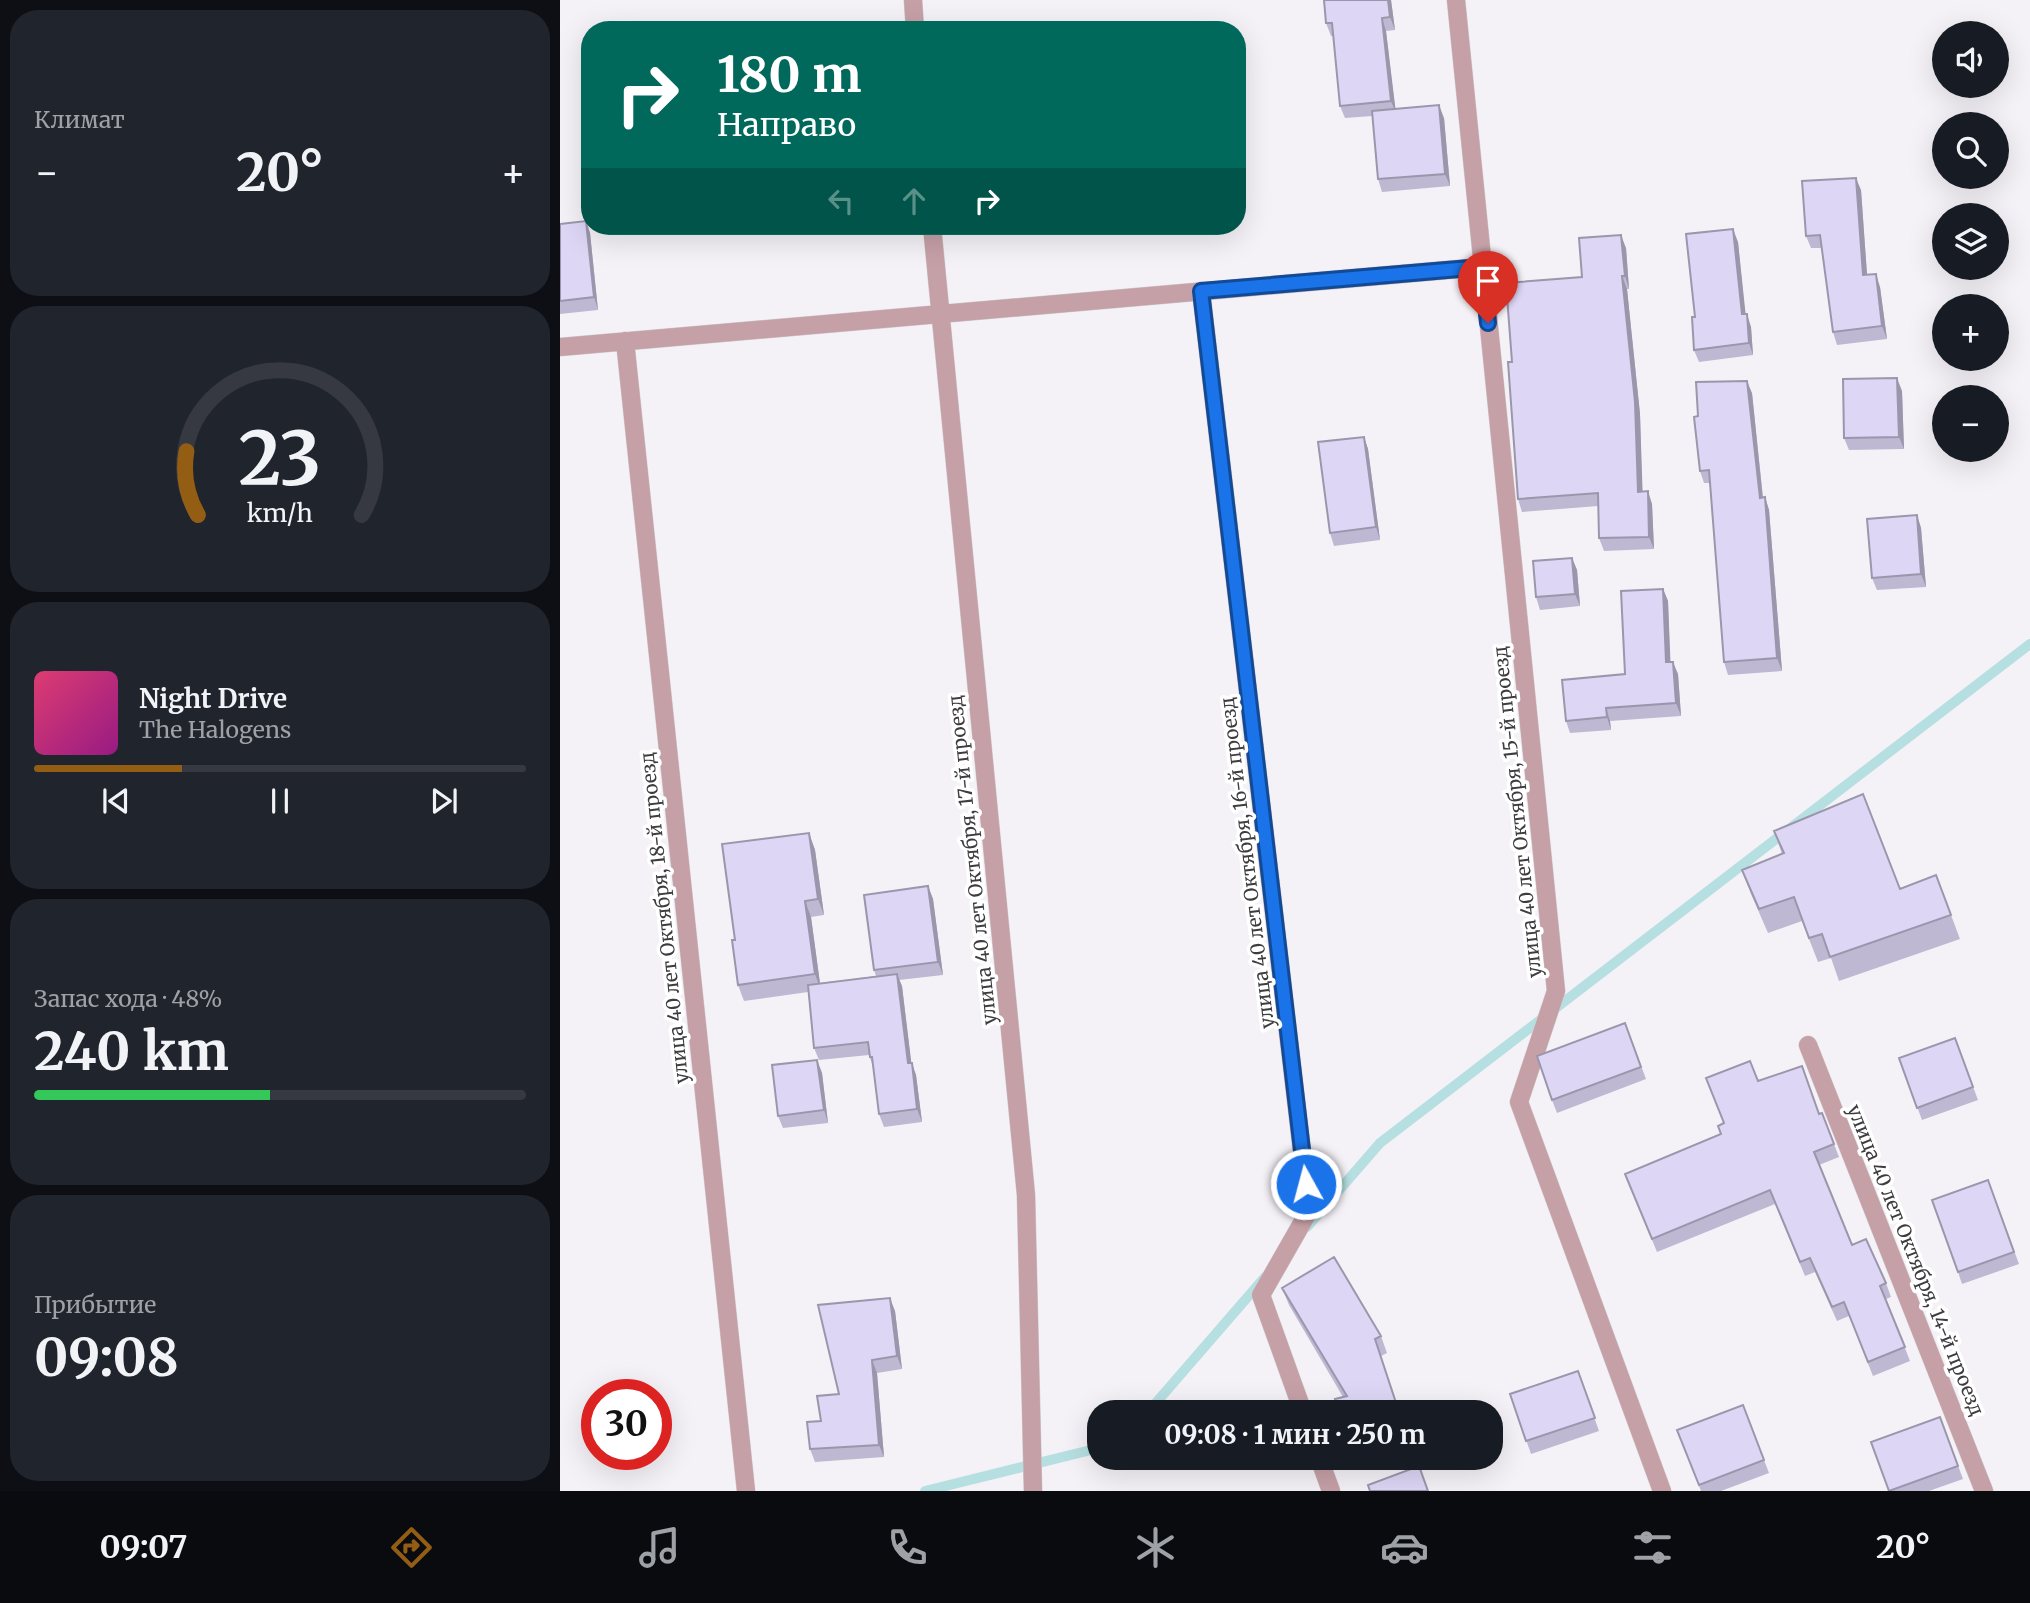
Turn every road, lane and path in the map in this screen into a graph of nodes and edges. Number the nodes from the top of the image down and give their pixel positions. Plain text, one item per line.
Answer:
1 (913, 0) edge
2 (1456, 0) edge
3 (914, 21) edge
4 (933, 235) edge
5 (1482, 267) junction
6 (1201, 291) junction
7 (939, 314) junction
8 (625, 341) junction
9 (560, 347) edge
10 (1808, 1045) dead end
11 (1299, 1400) edge
12 (1323, 1470) edge
13 (746, 1491) edge
14 (1033, 1491) edge
15 (1331, 1491) edge
16 (1662, 1491) edge
17 (1984, 1491) edge

1 - 3 street
2 - 5 street, улица 40 лет Октября, 15-й проезд
4 - 7 street, улица 40 лет Октября, 17-й проезд
5 - 6 street
5 - 16 street, улица 40 лет Октября, 15-й проезд
6 - 7 street
6 - 11 street, улица 40 лет Октября, 16-й проезд
7 - 8 street
7 - 14 street, улица 40 лет Октября, 17-й проезд
8 - 9 street
8 - 13 street, улица 40 лет Октября, 18-й проезд
10 - 17 street, улица 40 лет Октября, 14-й проезд
12 - 15 street

